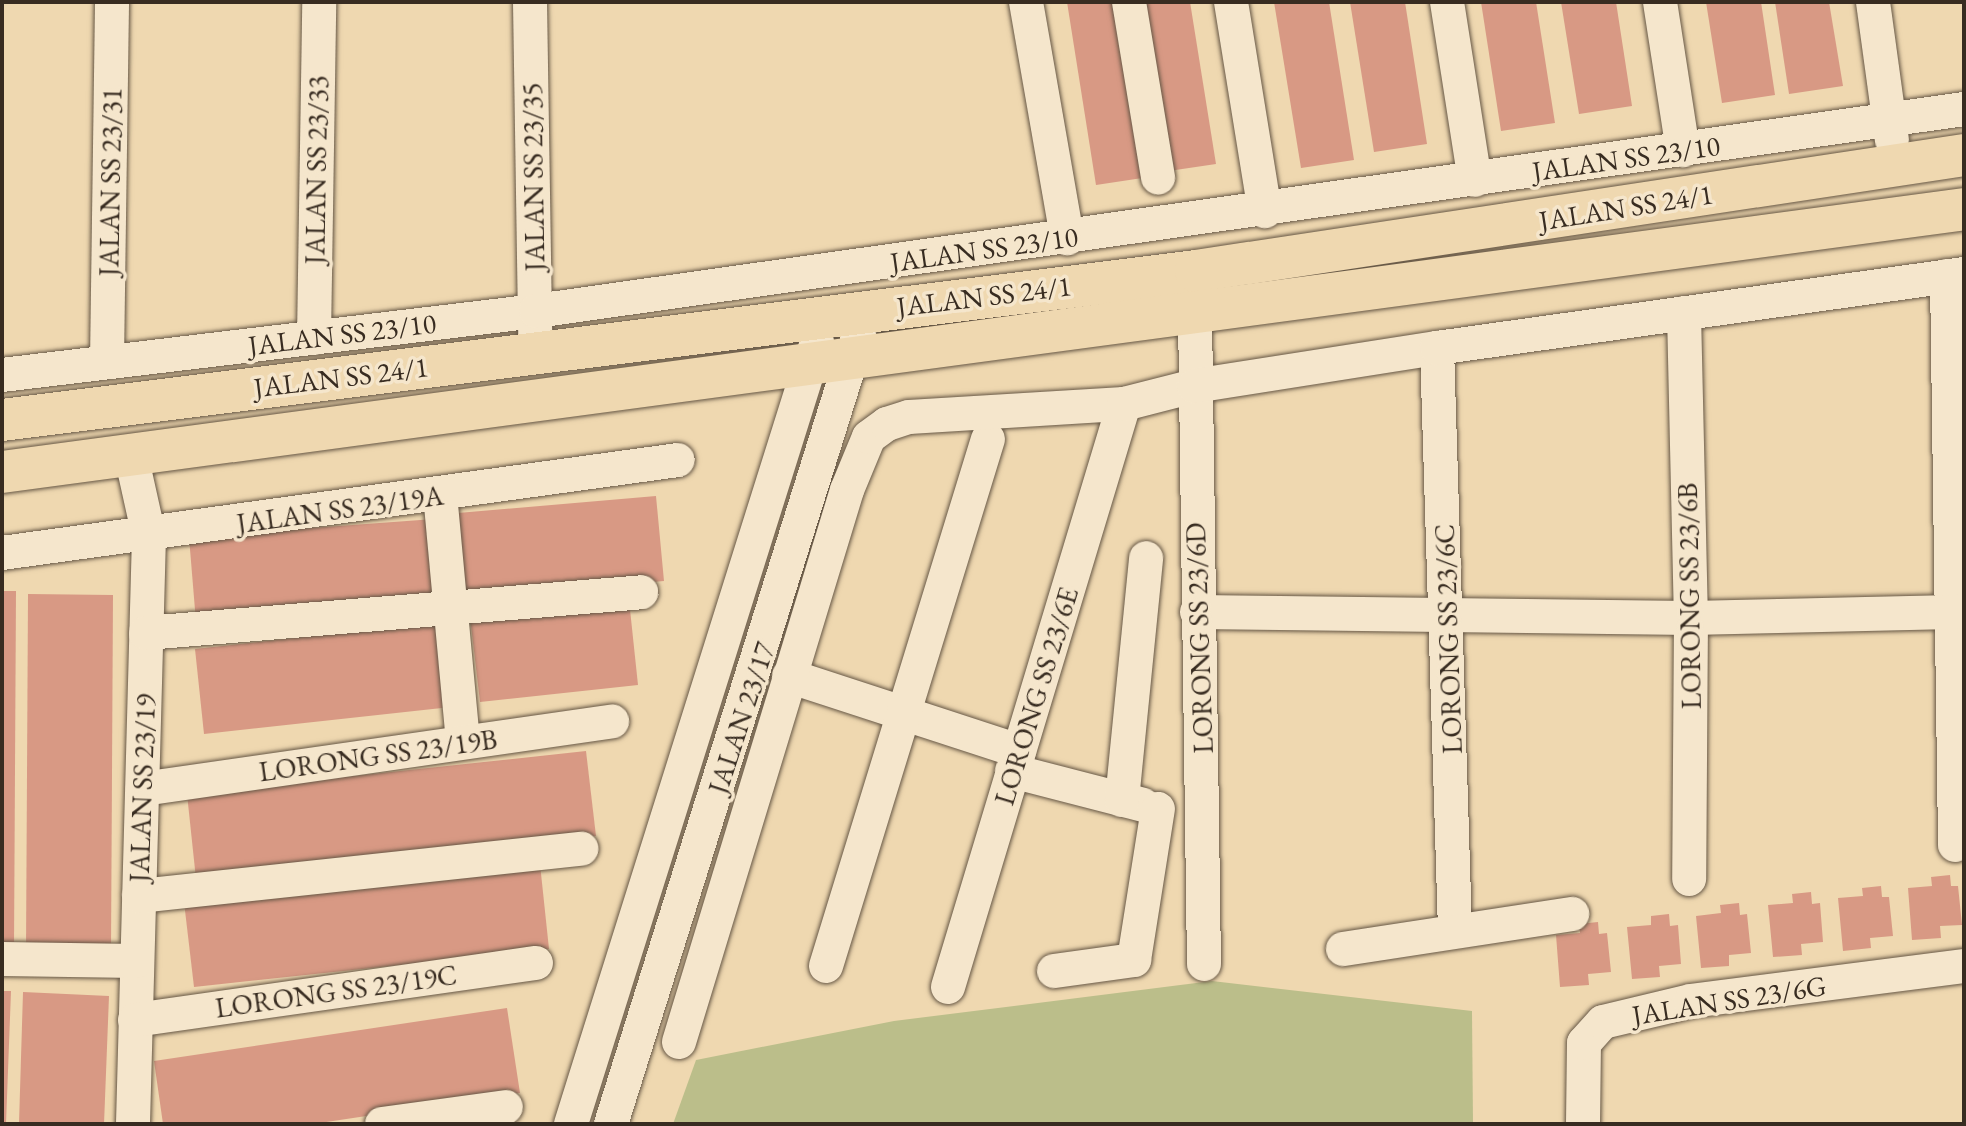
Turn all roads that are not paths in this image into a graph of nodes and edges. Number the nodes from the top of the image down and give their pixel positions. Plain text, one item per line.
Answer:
1 (112, 2) edge
2 (319, 2) edge
3 (530, 2) edge
4 (1026, 2) edge
5 (1129, 2) edge
6 (1231, 2) edge
7 (1447, 2) edge
8 (1660, 2) edge
9 (1873, 2) edge
10 (1964, 109) edge
11 (1889, 121) junction
12 (1683, 150) junction
13 (1964, 155) edge
14 (1896, 165) junction
15 (1158, 178) dead end
16 (1475, 180) junction
17 (1964, 209) edge
18 (1265, 211) junction
19 (1067, 238) junction
20 (1955, 275) edge
21 (536, 311) junction
22 (843, 312) junction
23 (1195, 313) junction
24 (1684, 313) junction
25 (314, 338) junction
26 (1437, 348) junction
27 (535, 352) junction
28 (856, 356) junction
29 (107, 362) junction
30 (813, 362) junction
31 (2, 375) edge
32 (1194, 386) junction
33 (1124, 404) junction
34 (2, 420) edge
35 (988, 439) dead end
36 (131, 455) junction
37 (678, 460) dead end
38 (2, 472) edge
39 (440, 494) junction
40 (149, 536) junction
41 (2, 553) edge
42 (1146, 558) dead end
43 (641, 592) dead end
44 (451, 610) junction
45 (1197, 612) junction
46 (1958, 612) edge
47 (1448, 617) junction
48 (1691, 618) junction
49 (146, 633) junction
50 (789, 676) junction
51 (907, 714) junction
52 (612, 721) dead end
53 (463, 742) junction
54 (1016, 761) junction
55 (143, 789) junction
56 (1122, 800) junction
57 (1158, 809) junction
58 (1205, 824) junction
59 (1955, 845) dead end
60 (582, 849) dead end
61 (1689, 879) dead end
62 (139, 896) junction
63 (1572, 914) dead end
64 (1455, 931) junction
65 (1343, 949) dead end
66 (2, 959) edge
67 (137, 961) junction
68 (536, 963) dead end
69 (1204, 964) dead end
70 (826, 966) dead end
71 (1964, 966) edge
72 (1054, 971) dead end
73 (948, 987) dead end
74 (135, 1020) junction
75 (679, 1042) dead end
76 (506, 1107) dead end
77 (133, 1124) edge
78 (382, 1124) edge
79 (571, 1124) edge
80 (611, 1124) edge
81 (1583, 1124) edge

1 - 29 street, JALAN SS 23/31
2 - 25 street, JALAN SS 23/33
3 - 21 street, JALAN SS 23/35
4 - 19 street
5 - 15 street
6 - 18 street
7 - 16 street
8 - 12 street
9 - 11 street
10 - 11 street, JALAN SS 23/10
11 - 12 street, JALAN SS 23/10
11 - 14 street
12 - 16 street, JALAN SS 23/10
13 - 14 main road, JALAN SS 24/1
14 - 22 main road, JALAN SS 24/1
16 - 18 street, JALAN SS 23/10
17 - 23 main road, JALAN SS 24/1
18 - 19 street, JALAN SS 23/10
19 - 21 street, JALAN SS 23/10
20 - 24 street
20 - 46 street
21 - 25 street, JALAN SS 23/10
21 - 27 street, JALAN SS 23/35
22 - 27 main road, JALAN SS 24/1
22 - 28 street, JALAN 23/17
22 - 30 street, JALAN 23/17
23 - 28 main road, JALAN SS 24/1
23 - 32 street, LORONG SS 23/6D
24 - 26 street
24 - 48 street, LORONG SS 23/6B
25 - 29 street, JALAN SS 23/10
26 - 32 street
26 - 47 street, LORONG SS 23/6C
27 - 34 main road, JALAN SS 24/1
28 - 30 main road, JALAN SS 24/1
28 - 80 street, JALAN 23/17
29 - 31 street, JALAN SS 23/10
30 - 36 main road, JALAN SS 24/1
30 - 79 street, JALAN 23/17
32 - 33 street
32 - 45 street, LORONG SS 23/6D
33 - 50 street
33 - 54 street, LORONG SS 23/6E
35 - 51 street
36 - 38 main road, JALAN SS 24/1
36 - 40 street, JALAN SS 23/19
37 - 39 street, JALAN SS 23/19A
39 - 40 street, JALAN SS 23/19A
39 - 44 street
40 - 41 street, JALAN SS 23/19A
40 - 49 street, JALAN SS 23/19
42 - 56 street
43 - 44 street
44 - 49 street
44 - 53 street
45 - 47 street
45 - 58 street, LORONG SS 23/6D
46 - 48 street
46 - 59 street
47 - 48 street
47 - 64 street, LORONG SS 23/6C
48 - 61 street, LORONG SS 23/6B
49 - 55 street, JALAN SS 23/19
50 - 51 street
50 - 75 street
51 - 54 street
51 - 70 street
52 - 53 street, LORONG SS 23/19B
53 - 55 street, LORONG SS 23/19B
54 - 56 street
54 - 73 street, LORONG SS 23/6E
55 - 62 street, JALAN SS 23/19
56 - 57 street
57 - 58 street
57 - 72 street
58 - 69 street, LORONG SS 23/6D
60 - 62 street
62 - 67 street, JALAN SS 23/19
63 - 64 street
64 - 65 street
66 - 67 street
67 - 74 street, JALAN SS 23/19
68 - 74 street, LORONG SS 23/19C
71 - 81 street, JALAN SS 23/6G
74 - 77 street, JALAN SS 23/19
76 - 78 street

